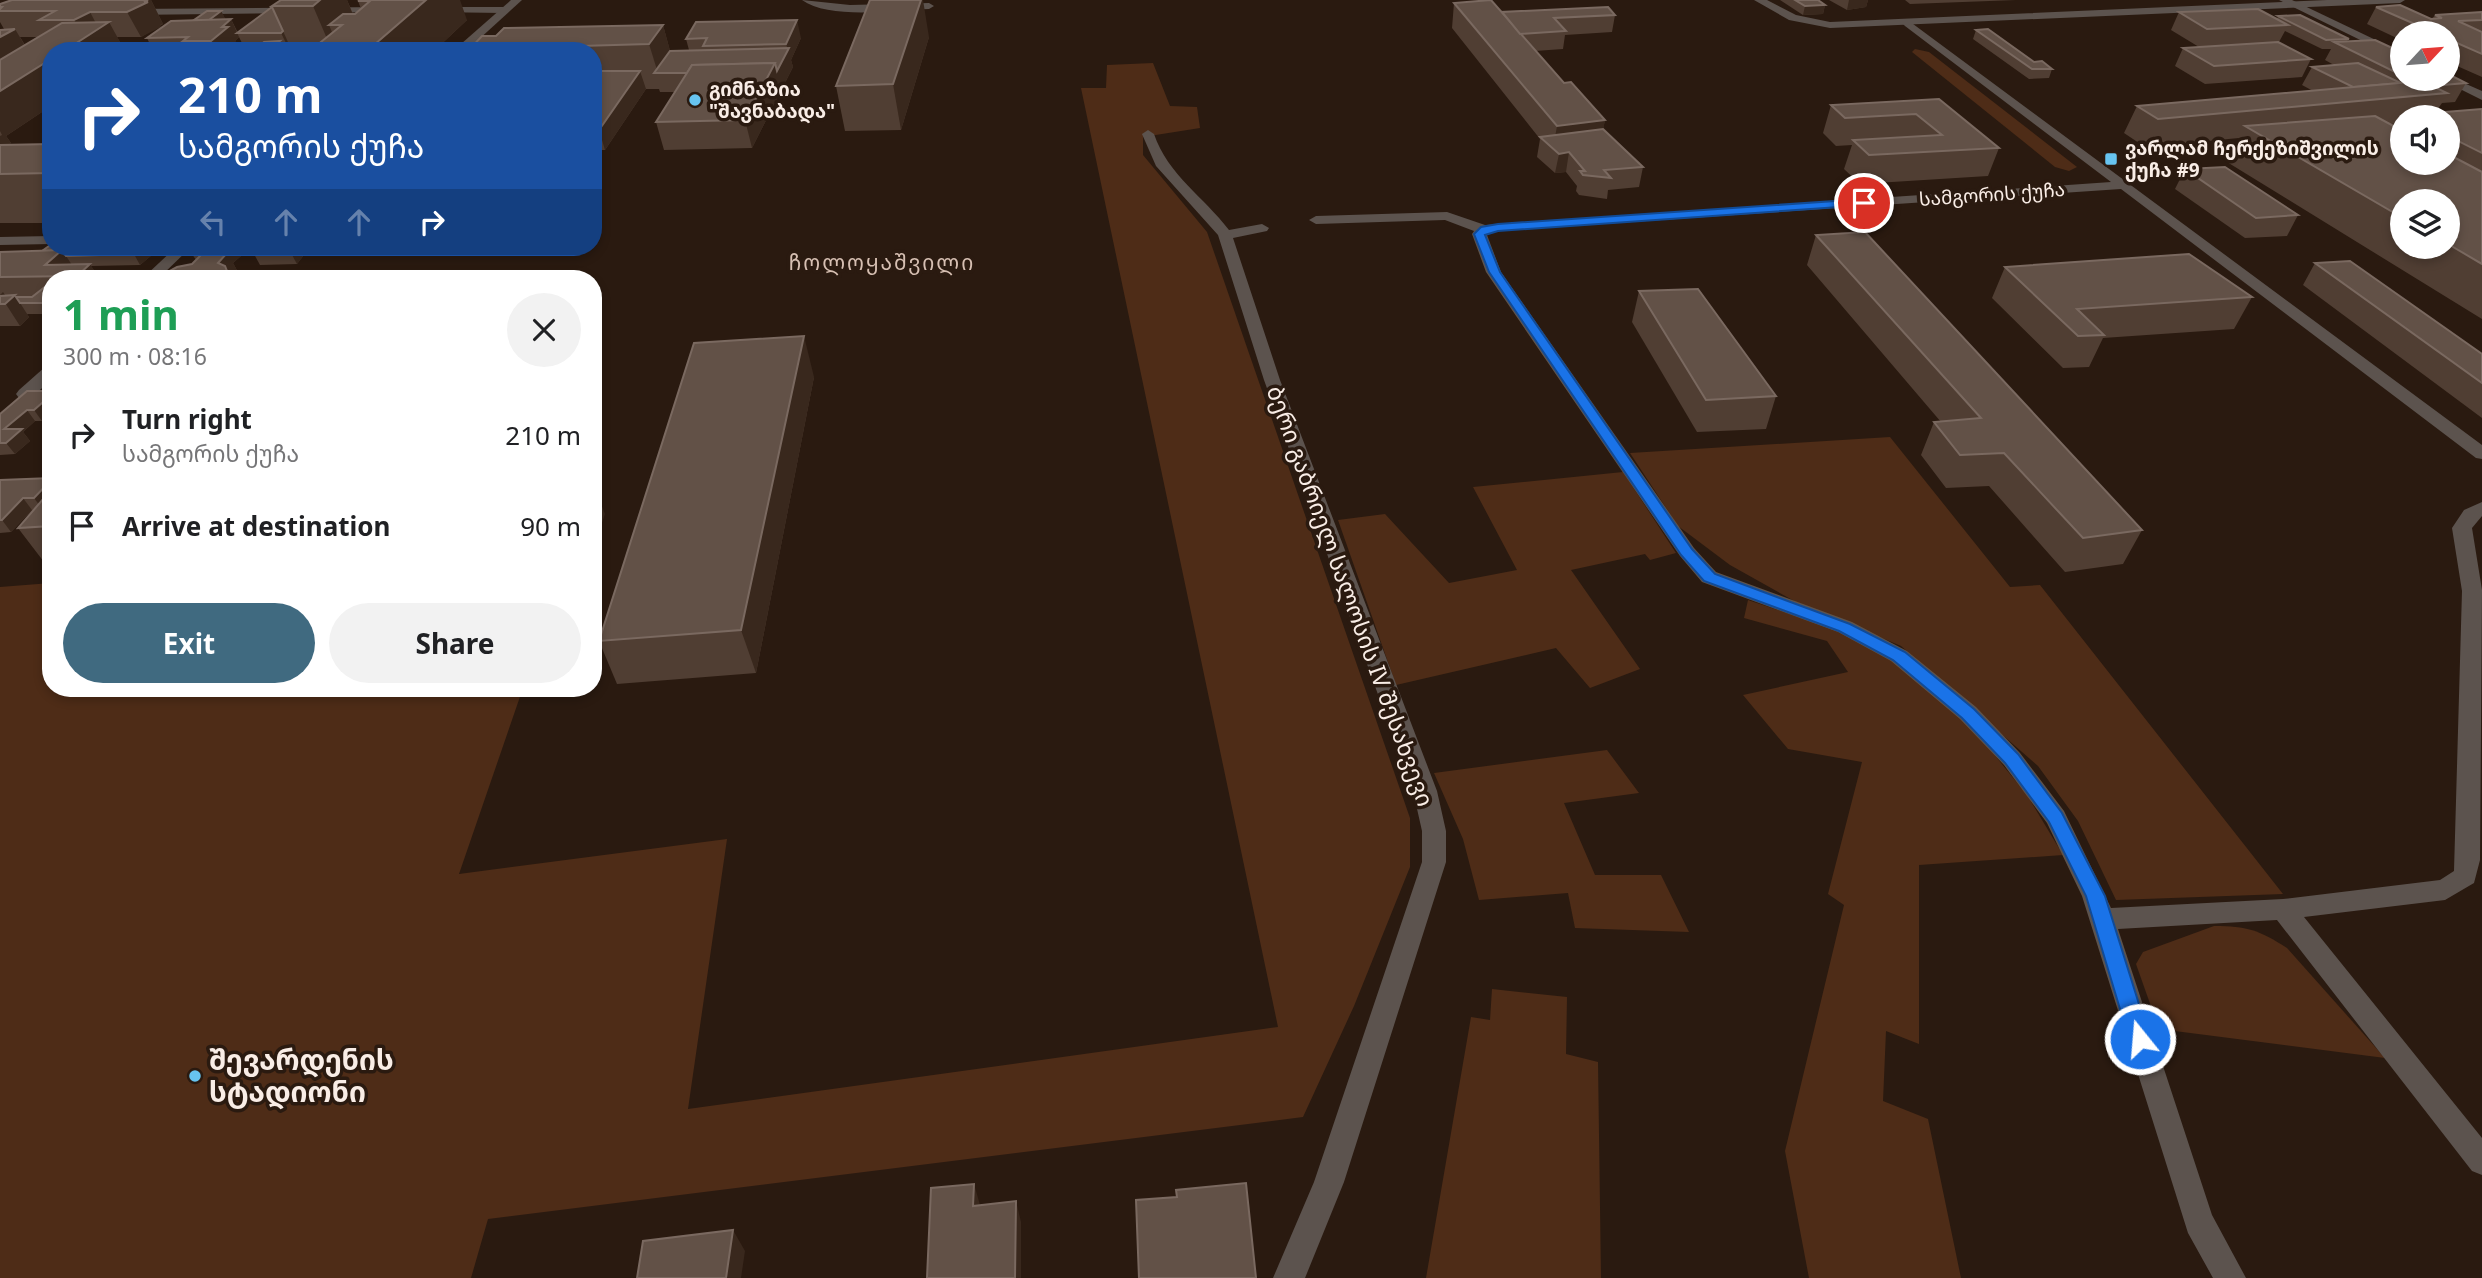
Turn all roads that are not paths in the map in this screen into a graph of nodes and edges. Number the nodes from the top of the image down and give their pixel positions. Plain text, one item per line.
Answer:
1 (153, 0) edge
2 (517, 0) edge
3 (807, 0) edge
4 (1759, 0) edge
5 (2399, 0) edge
6 (2288, 2) edge
7 (929, 6) dead end
8 (401, 10) edge
9 (425, 10) dead end
10 (503, 10) junction
11 (116, 12) edge
12 (144, 12) junction
13 (1909, 24) junction
14 (469, 42) edge
15 (2390, 52) edge
16 (2460, 86) edge
17 (2482, 96) edge
18 (1148, 134) dead end
19 (2123, 186) junction
20 (1316, 220) dead end
21 (1262, 228) dead end
22 (1484, 230) junction
23 (1225, 234) junction
24 (42, 240) edge
25 (0, 242) edge
26 (174, 256) edge
27 (159, 270) edge
28 (42, 379) edge
29 (24, 394) edge
30 (2482, 454) edge
31 (2482, 508) edge
32 (2283, 909) junction
33 (2102, 919) junction
34 (2482, 1161) edge
35 (1289, 1278) edge
36 (2230, 1278) edge

1 - 12 street
2 - 10 street
3 - 7 street
4 - 13 street
5 - 6 street
6 - 13 street
6 - 15 street
8 - 12 street
9 - 10 street
10 - 14 street
11 - 12 street
13 - 19 street, სამგორის ქუჩა
16 - 17 street
18 - 23 street, ბერი გაბრიელ სალოსის IV შესახვევი
19 - 22 street, სამგორის ქუჩა
19 - 30 street, სამგორის ქუჩა
20 - 22 street, სამგორის ქუჩა
21 - 23 street
22 - 33 street
23 - 35 street, ბერი გაბრიელ სალოსის IV შესახვევი
24 - 25 street
26 - 27 street
28 - 29 street
31 - 32 street
32 - 33 street
32 - 34 street
33 - 36 street

